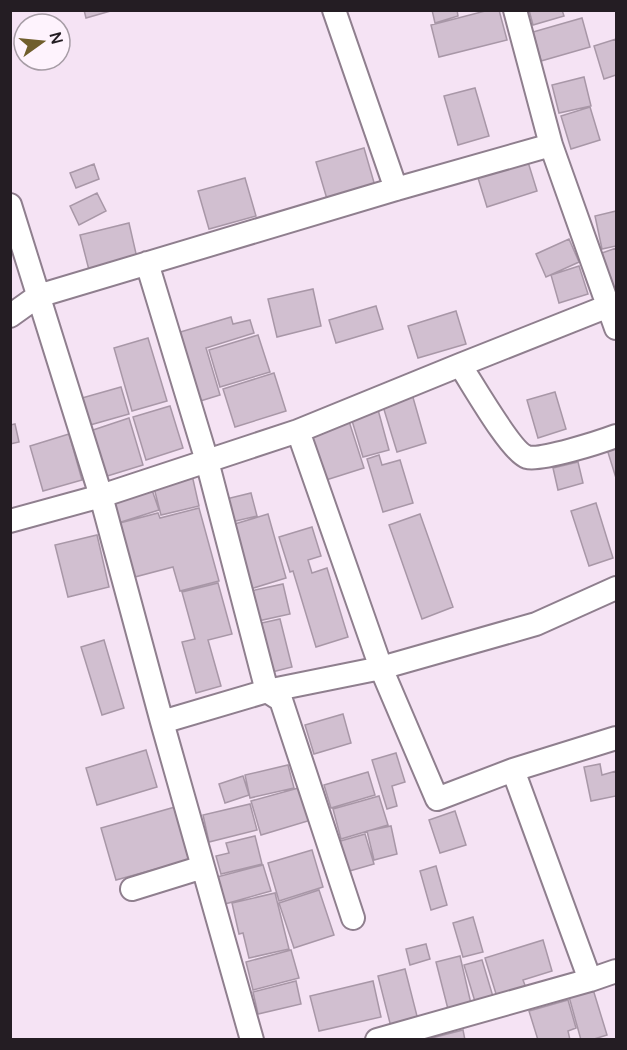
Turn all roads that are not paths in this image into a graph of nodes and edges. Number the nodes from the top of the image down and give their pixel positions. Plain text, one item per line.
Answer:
1 (334, 10) edge
2 (515, 10) edge
3 (551, 145) junction
4 (396, 189) junction
5 (12, 214) edge
6 (147, 263) junction
7 (38, 296) junction
8 (613, 305) edge
9 (10, 315) edge
10 (616, 328) edge
11 (460, 365) junction
12 (298, 431) junction
13 (616, 436) edge
14 (207, 461) junction
15 (101, 496) junction
16 (10, 521) edge
17 (616, 588) edge
18 (381, 668) junction
19 (267, 691) junction
20 (162, 722) junction
21 (616, 738) edge
22 (513, 770) junction
23 (203, 867) junction
24 (132, 889) dead end
25 (353, 918) dead end
26 (616, 971) edge
27 (590, 980) junction
28 (252, 1040) edge
29 (377, 1040) edge

1 - 4 street
2 - 3 street
3 - 4 street
3 - 8 street
4 - 6 street
5 - 7 street
6 - 7 street
6 - 14 street
7 - 9 street
7 - 15 street
8 - 10 street
8 - 11 street
11 - 12 street
11 - 13 street
12 - 14 street
12 - 18 street
14 - 15 street
14 - 19 street
15 - 16 street
15 - 20 street
17 - 18 street
18 - 19 street
18 - 22 street
19 - 20 street
19 - 25 street
20 - 23 street
21 - 22 street
22 - 27 street
23 - 24 street
23 - 28 street
26 - 27 street
27 - 29 street

